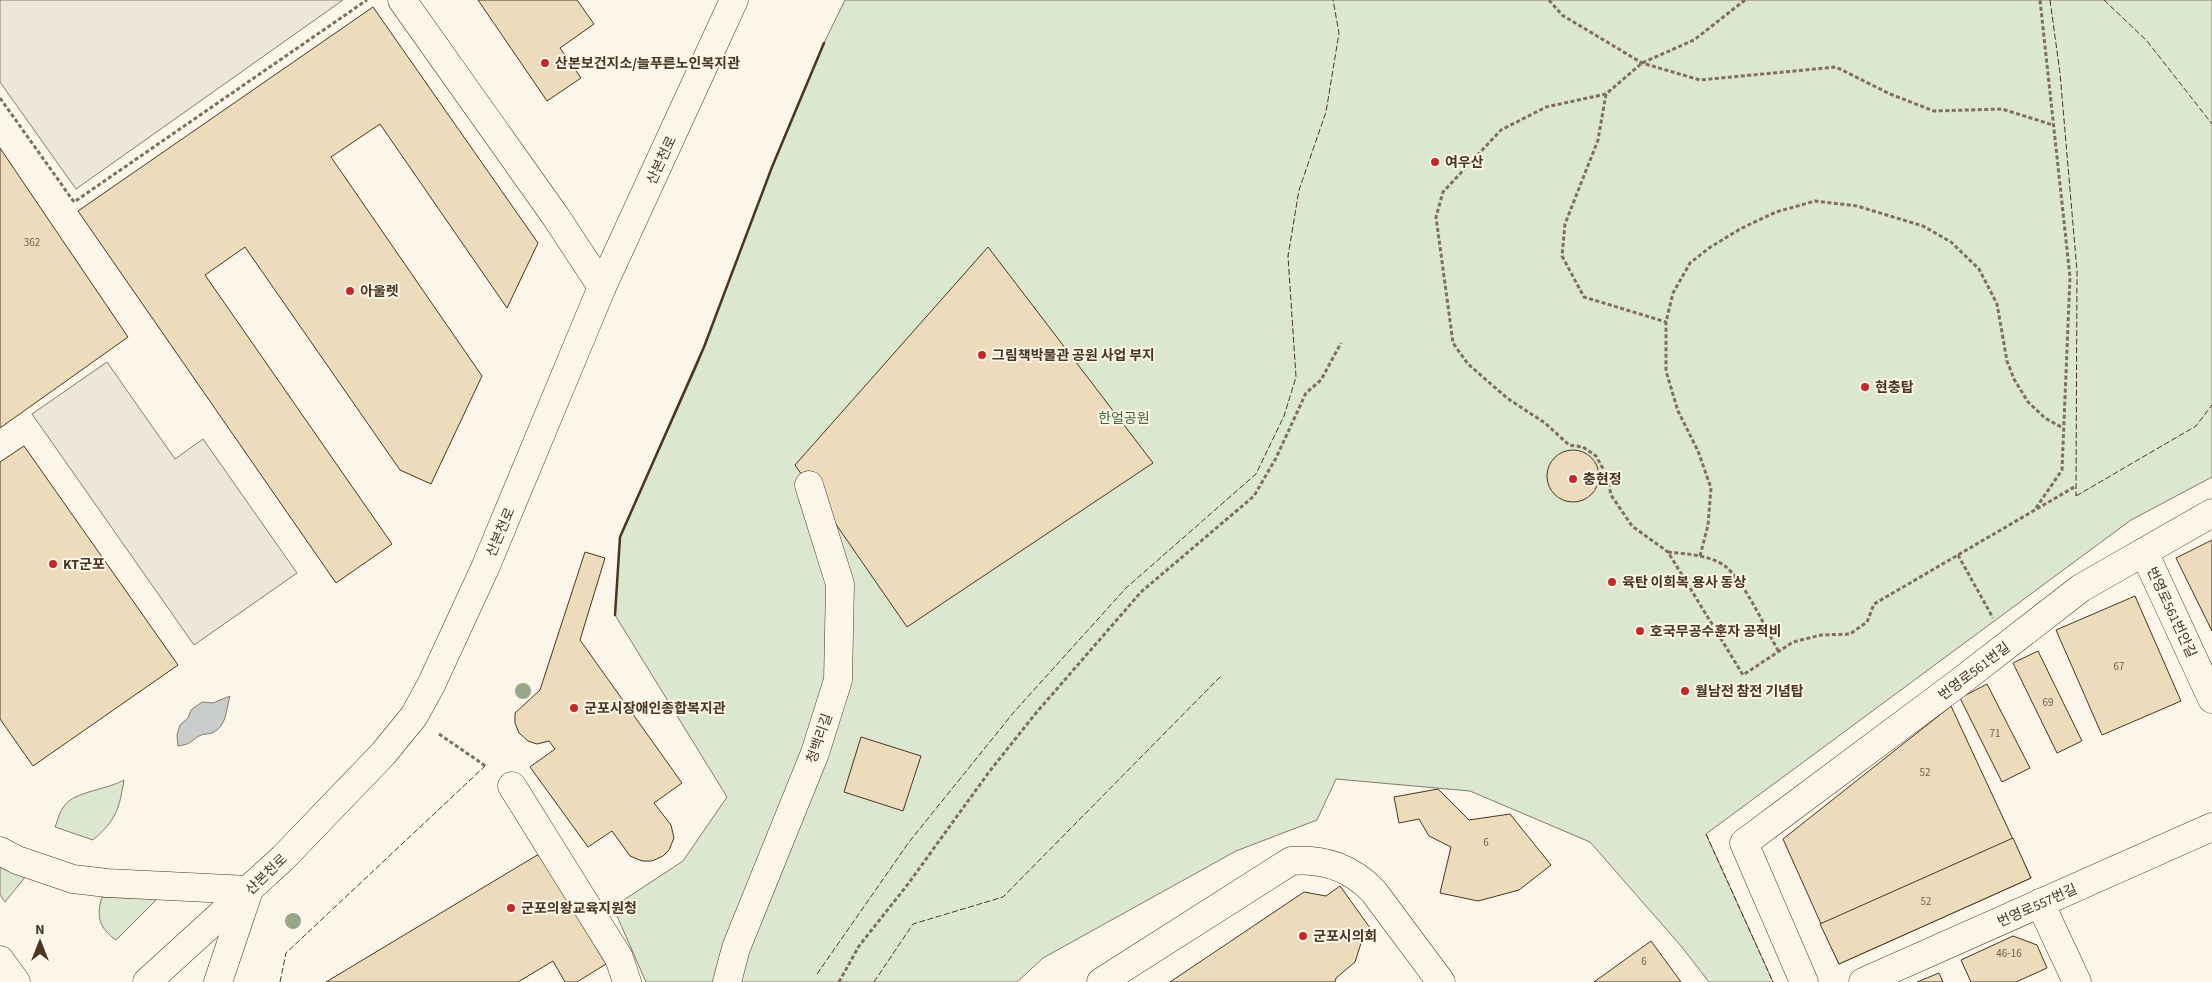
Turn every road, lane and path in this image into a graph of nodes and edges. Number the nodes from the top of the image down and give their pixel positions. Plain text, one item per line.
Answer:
1 (367, 0) edge
2 (402, 0) edge
3 (734, 0) edge
4 (1549, 0) edge
5 (1745, 0) edge
6 (2040, 0) edge
7 (1642, 63) junction
8 (1606, 94) junction
9 (0, 98) edge
10 (2053, 125) junction
11 (602, 287) junction
12 (1666, 322) junction
13 (1342, 343) dead end
14 (2064, 428) junction
15 (809, 485) dead end
16 (2076, 486) dead end
17 (2035, 511) junction
18 (2212, 513) edge
19 (1668, 552) junction
20 (2144, 552) junction
21 (1958, 555) junction
22 (1700, 556) junction
23 (2008, 645) junction
24 (1779, 652) junction
25 (2212, 699) edge
26 (414, 716) junction
27 (485, 766) dead end
28 (512, 786) dead end
29 (2212, 827) edge
30 (0, 852) edge
31 (249, 890) junction
32 (2040, 904) junction
33 (0, 960) edge
34 (16, 982) edge
35 (147, 982) edge
36 (218, 982) edge
37 (627, 982) edge
38 (727, 982) edge
39 (839, 982) edge
40 (1101, 982) edge
41 (1441, 982) edge
42 (1804, 982) edge
43 (1863, 982) edge
44 (2077, 982) edge

1 - 9 path
2 - 11 street
3 - 11 street, 산본천로
4 - 7 path
5 - 7 path
6 - 10 path
7 - 8 path
7 - 10 path
8 - 12 path
8 - 19 path
10 - 14 path
11 - 26 street, 산본천로
12 - 14 path
12 - 22 path
13 - 39 path
14 - 17 path
15 - 38 street, 청백리길
16 - 17 path
17 - 21 path
18 - 20 street, 번영로561번길
19 - 22 path
19 - 24 path
20 - 23 street, 번영로561번길
20 - 25 street, 번영로561번안길
21 - 23 path
21 - 24 path
22 - 24 path
23 - 42 street, 번영로561번길
26 - 27 path
26 - 31 street, 산본천로
28 - 37 street
29 - 32 street, 번영로557번길
30 - 31 street
31 - 35 street, 산본천로
31 - 36 street
32 - 43 street, 번영로557번길
32 - 44 street
33 - 34 street
40 - 41 street

